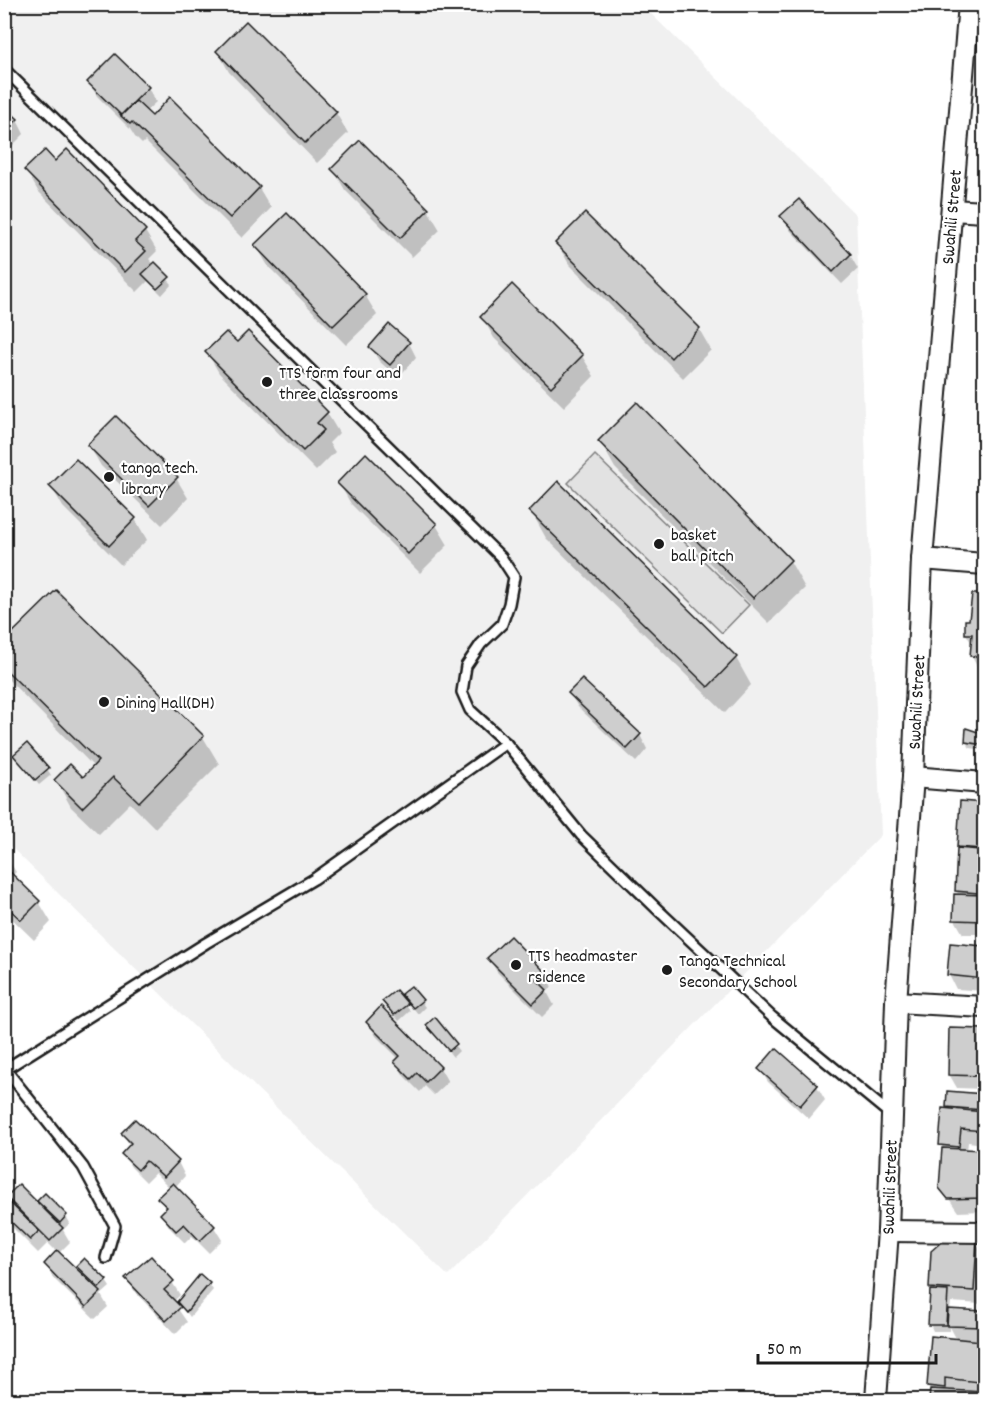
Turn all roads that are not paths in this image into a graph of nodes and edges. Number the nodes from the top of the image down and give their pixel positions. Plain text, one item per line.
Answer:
1 (969, 4) edge
2 (4, 69) edge
3 (952, 210) junction
4 (984, 212) edge
5 (922, 559) junction
6 (984, 564) edge
7 (506, 743) junction
8 (913, 777) junction
9 (984, 783) edge
10 (896, 1002) junction
11 (984, 1007) edge
12 (5, 1070) edge
13 (892, 1116) junction
14 (888, 1231) junction
15 (984, 1232) edge
16 (106, 1258) dead end
17 (876, 1401) edge

1 - 3 street, Swahili Street
2 - 7 lane
3 - 4 street
3 - 5 street, Swahili Street
5 - 6 street
5 - 8 street, Swahili Street
7 - 12 lane
7 - 13 lane
8 - 9 street
8 - 10 street, Swahili Street
10 - 11 street
10 - 13 street, Swahili Street
12 - 16 lane
13 - 14 street, Swahili Street
14 - 15 street
14 - 17 street, Swahili Street

